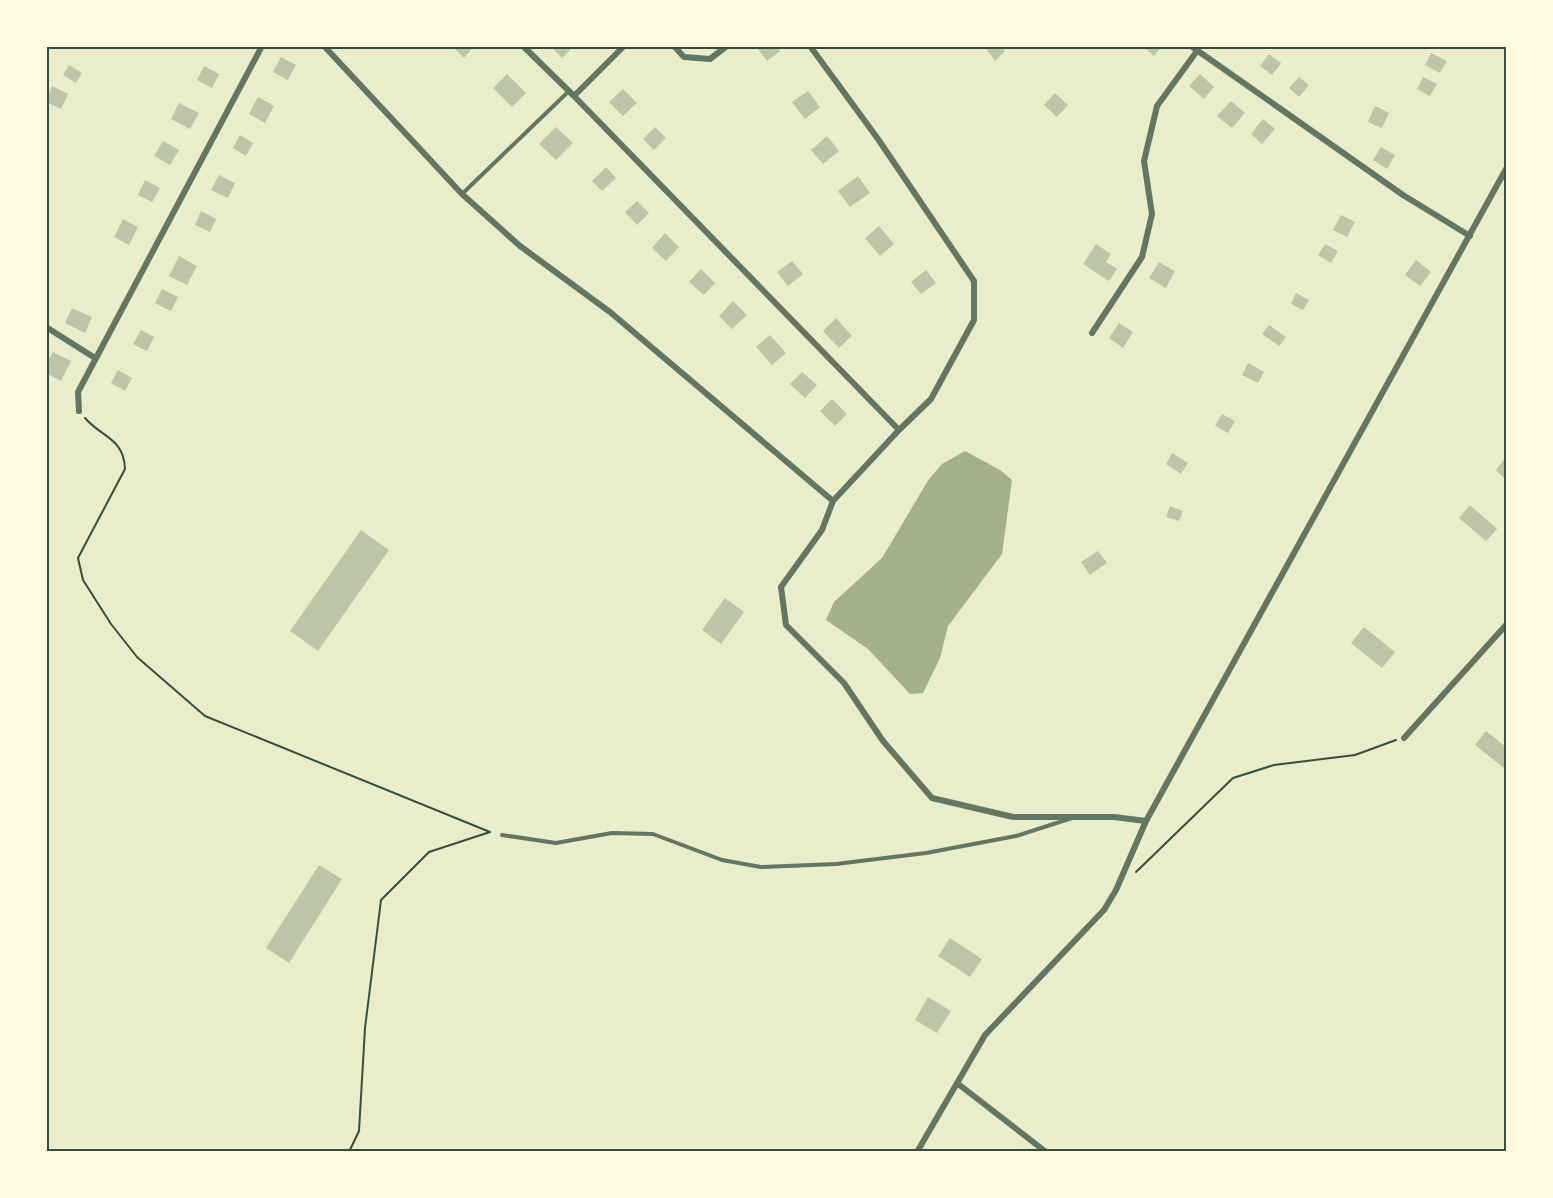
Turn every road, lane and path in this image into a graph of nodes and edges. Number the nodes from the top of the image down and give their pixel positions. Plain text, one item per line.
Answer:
1 (262, 46) edge
2 (324, 46) edge
3 (523, 46) edge
4 (624, 46) edge
5 (674, 46) edge
6 (727, 46) edge
7 (810, 46) edge
8 (1194, 49) edge
9 (569, 91) junction
10 (574, 96) junction
11 (1506, 169) edge
12 (462, 194) junction
13 (1470, 236) junction
14 (46, 327) edge
15 (1092, 333) dead end
16 (95, 358) junction
17 (79, 411) joint
18 (898, 430) junction
19 (833, 501) junction
20 (1506, 625) edge
21 (1404, 738) joint
22 (1076, 817) junction
23 (1146, 821) junction
24 (490, 832) junction
25 (502, 835) joint
26 (1132, 876) dead end
27 (957, 1083) junction
28 (349, 1152) edge
29 (916, 1152) edge
30 (1046, 1152) edge

1 - 16 street
2 - 12 street
3 - 9 street
4 - 10 street
5 - 6 street
7 - 18 street
8 - 13 street
8 - 15 street
9 - 10 street
9 - 12 lane
10 - 18 street
11 - 13 street
12 - 19 street
13 - 23 street
14 - 16 street
16 - 17 street
17 - 24 path
18 - 19 street
19 - 22 street
20 - 21 street
21 - 26 path
22 - 23 street
22 - 25 lane
23 - 27 street
24 - 25 path
24 - 28 path
27 - 29 street
27 - 30 street

